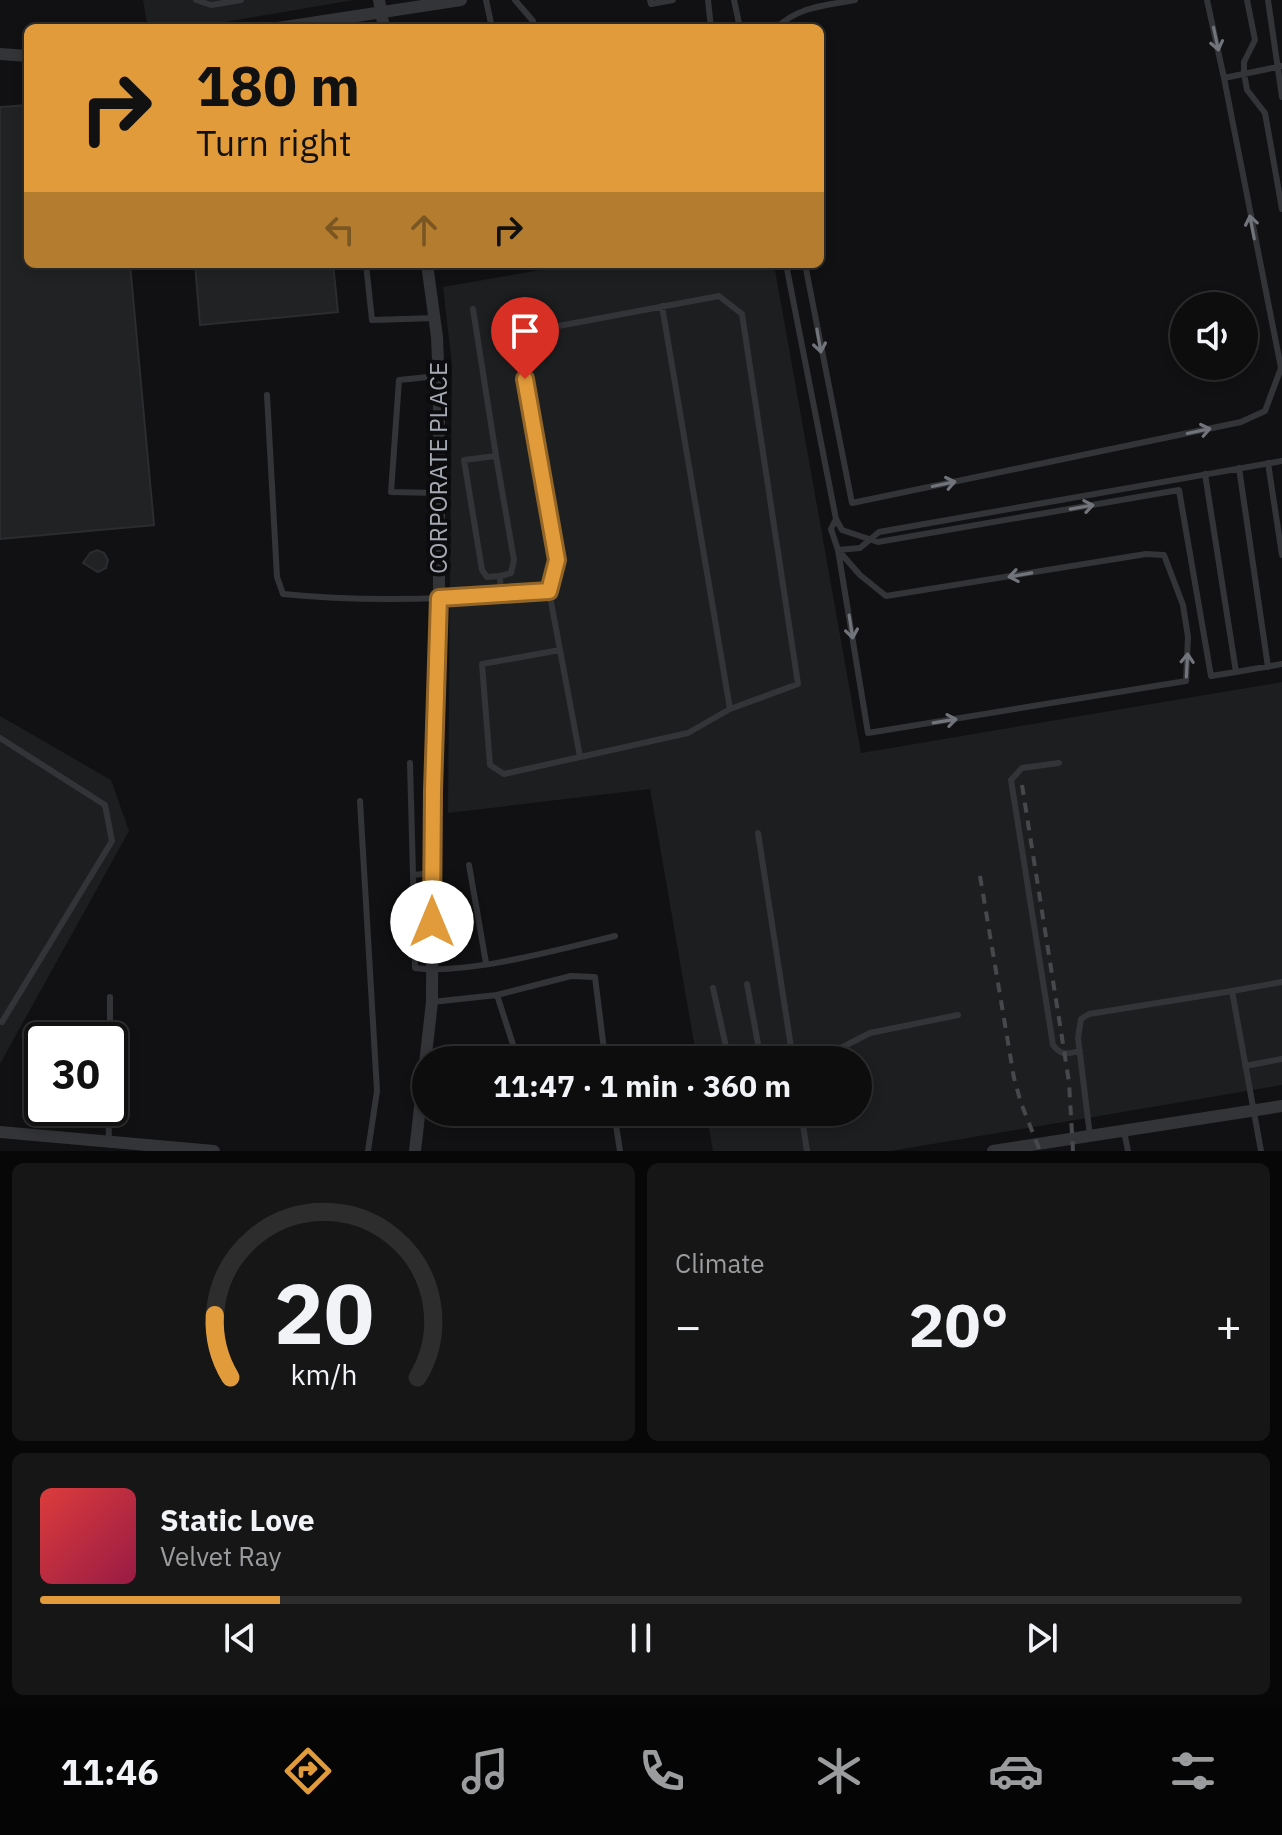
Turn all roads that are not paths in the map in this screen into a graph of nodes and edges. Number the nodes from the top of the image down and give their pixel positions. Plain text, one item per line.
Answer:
1 (196, 0) edge
2 (241, 0) edge
3 (461, 0) edge
4 (486, 0) edge
5 (515, 0) edge
6 (650, 0) edge
7 (673, 0) edge
8 (708, 0) edge
9 (734, 0) edge
10 (801, 0) edge
11 (855, 0) edge
12 (1207, 0) edge
13 (1247, 0) edge
14 (1268, 0) edge
15 (380, 6) edge
16 (803, 9) junction
17 (322, 24) edge
18 (491, 24) edge
19 (533, 24) edge
20 (711, 24) edge
21 (739, 24) edge
22 (780, 24) edge
23 (0, 54) edge
24 (24, 56) edge
25 (1279, 66) edge
26 (1244, 73) junction
27 (1224, 78) junction
28 (1282, 97) edge
29 (1282, 209) edge
30 (366, 268) edge
31 (428, 268) edge
32 (787, 268) edge
33 (806, 268) edge
34 (662, 306) junction
35 (473, 309) dead end
36 (435, 318) junction
37 (438, 376) junction
38 (1282, 386) edge
39 (1272, 392) junction
40 (267, 395) dead end
41 (496, 456) junction
42 (1282, 461) edge
43 (1268, 463) junction
44 (1239, 468) junction
45 (1205, 474) junction
46 (439, 493) junction
47 (836, 519) junction
48 (867, 540) junction
49 (838, 550) junction
50 (1282, 555) edge
51 (500, 576) junction
52 (549, 591) junction
53 (501, 596) junction
54 (439, 598) junction
55 (560, 650) junction
56 (1282, 664) edge
57 (1268, 667) junction
58 (1236, 672) junction
59 (730, 709) junction
60 (0, 738) edge
61 (580, 757) junction
62 (410, 763) dead end
63 (1059, 763) dead end
64 (360, 801) dead end
65 (758, 833) dead end
66 (469, 865) dead end
67 (432, 873) junction
68 (413, 875) junction
69 (615, 936) dead end
70 (486, 963) junction
71 (432, 970) junction
72 (1282, 982) edge
73 (747, 984) dead end
74 (713, 988) dead end
75 (1232, 991) junction
76 (497, 995) junction
77 (110, 997) dead end
78 (432, 1002) junction
79 (958, 1015) dead end
80 (110, 1022) edge
81 (1, 1023) edge
82 (513, 1046) edge
83 (604, 1046) edge
84 (726, 1046) edge
85 (758, 1046) edge
86 (790, 1046) edge
87 (848, 1046) edge
88 (1080, 1051) junction
89 (1282, 1059) edge
90 (1245, 1066) junction
91 (1282, 1106) edge
92 (1253, 1110) junction
93 (616, 1126) edge
94 (803, 1126) edge
95 (1124, 1131) junction
96 (0, 1132) edge
97 (1090, 1136) junction
98 (116, 1144) edge
99 (1025, 1148) edge
100 (211, 1151) edge
101 (368, 1151) edge
102 (415, 1151) edge
103 (620, 1151) edge
104 (807, 1151) edge
105 (993, 1151) edge
106 (1128, 1151) edge
107 (1261, 1151) edge

1 - 2 lane
3 - 15 street
4 - 18 lane
5 - 19 lane
6 - 7 lane
8 - 20 lane
9 - 21 lane
10 - 16 lane
11 - 16 lane
12 -> 27 lane
13 - 26 lane
14 - 25 lane
15 - 17 street
16 - 22 lane
23 - 24 street
25 - 26 lane
25 - 28 lane
26 - 27 lane
26 - 29 lane
39 -> 27 lane
30 - 36 lane
31 - 36 street, CORPORATE PLACE
32 - 47 lane
33 -> 39 lane
34 - 52 lane
34 - 59 lane
34 - 59 lane
35 - 41 lane
36 - 37 street, CORPORATE PLACE
37 - 46 street, CORPORATE PLACE
37 - 46 lane
38 - 39 lane
40 - 54 lane
41 - 51 lane
41 - 51 lane
42 - 43 lane
43 - 44 lane
43 - 50 lane
44 - 45 lane
44 - 57 lane
45 - 48 lane
45 - 58 lane
46 - 54 street, CORPORATE PLACE
47 - 48 lane
47 - 49 lane
48 - 49 lane
48 -> 58 lane
49 -> 49 lane
51 - 53 lane
52 - 53 lane
52 - 55 lane
53 - 54 lane
54 - 67 street, CORPORATE PLACE
55 - 61 lane
55 - 61 lane
56 - 57 lane
57 - 58 lane
59 - 61 lane
60 - 81 lane
62 - 68 lane
63 - 88 lane
64 - 101 lane
65 - 86 lane
66 - 70 lane
67 - 68 lane
67 - 71 street, CORPORATE PLACE
68 - 71 lane
69 - 70 lane
70 - 71 lane
71 - 78 street, CORPORATE PLACE
72 - 75 lane
73 - 85 lane
74 - 84 lane
75 - 88 lane
75 - 90 lane
76 - 78 lane
76 - 82 lane
76 - 83 lane
77 - 80 lane
78 - 102 street, CORPORATE PLACE
79 - 87 lane
88 - 97 lane
89 - 90 lane
90 - 92 lane
91 - 92 street
92 - 95 street
92 - 107 lane
93 - 103 lane
94 - 104 lane
95 - 97 street
95 - 106 lane
96 - 98 street
97 - 99 street
98 - 100 street
99 - 105 street

